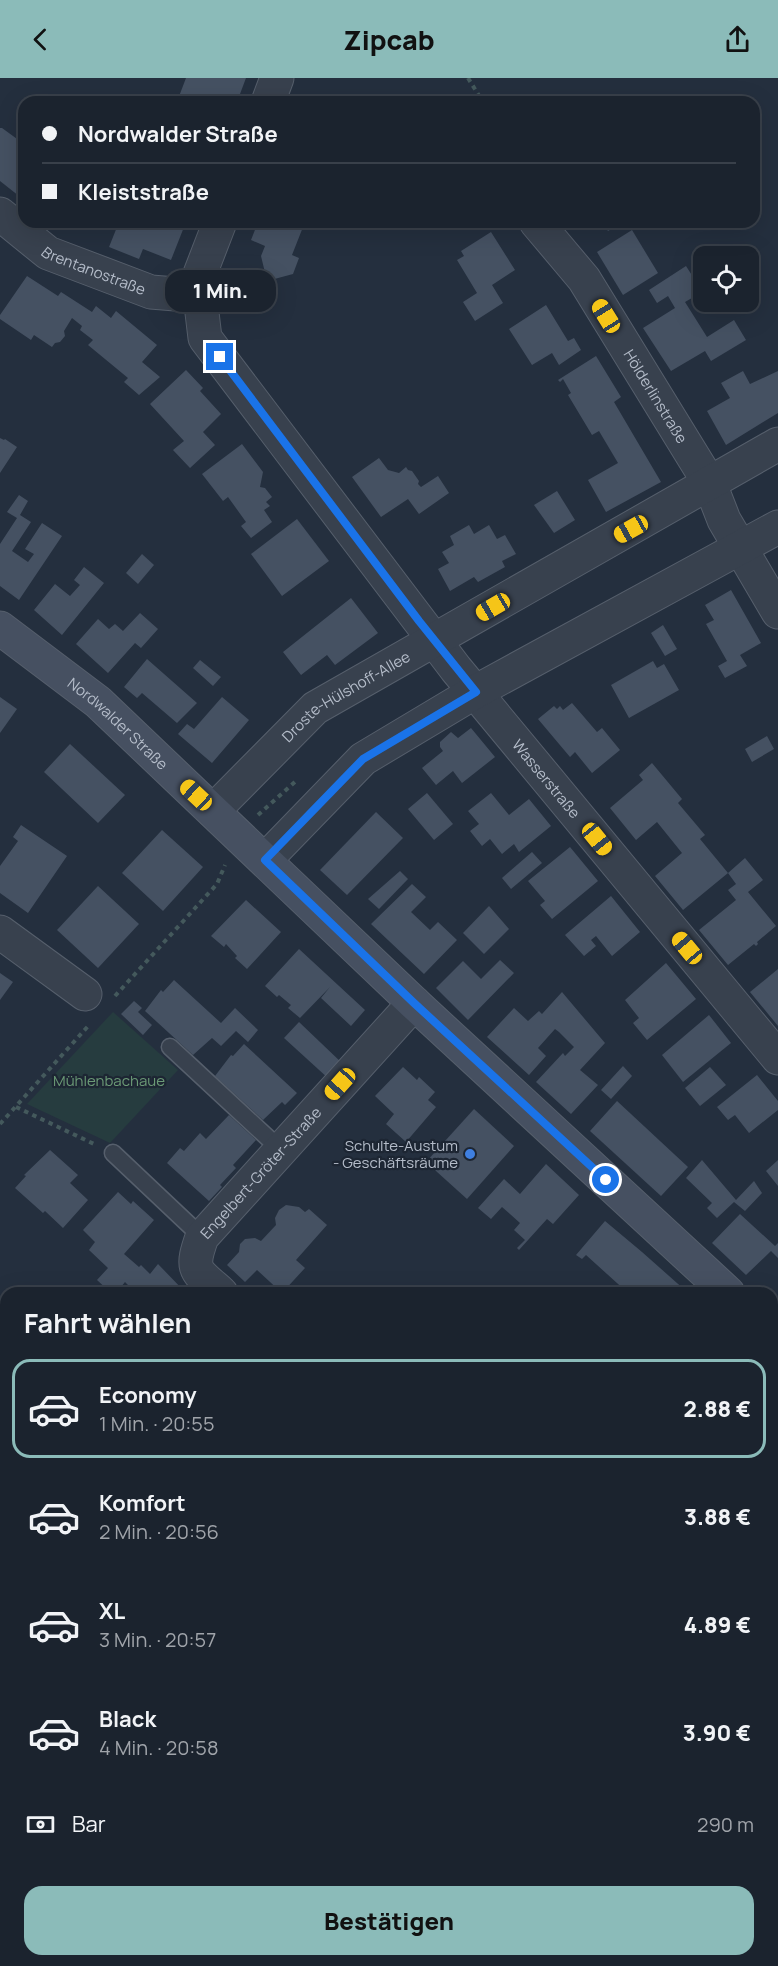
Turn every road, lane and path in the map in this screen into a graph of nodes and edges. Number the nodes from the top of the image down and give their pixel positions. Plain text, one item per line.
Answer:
1 (277, 78) edge
2 (468, 78) edge
3 (270, 96) edge
4 (479, 96) edge
5 (0, 214) edge
6 (218, 228) edge
7 (541, 228) edge
8 (200, 296) junction
9 (778, 444) edge
10 (710, 484) junction
11 (778, 527) edge
12 (740, 548) junction
13 (778, 612) edge
14 (0, 628) edge
15 (434, 640) junction
16 (476, 692) junction
17 (213, 811) junction
18 (237, 834) junction
19 (265, 860) junction
20 (0, 932) edge
21 (414, 1003) junction
22 (97, 1005) junction
23 (170, 1047) dead end
24 (778, 1058) edge
25 (16, 1107) junction
26 (0, 1124) edge
27 (281, 1150) junction
28 (113, 1153) joint
29 (202, 1237) junction
30 (214, 1287) edge
31 (722, 1287) edge

1 - 3 street
2 - 4 path
5 - 8 street, Brentanostraße
6 - 8 street, Wasserstraße
7 - 10 street, Hölderlinstraße
8 - 15 street, Wasserstraße
9 - 10 street, Droste-Hülshoff-Allee
10 - 12 street, Hölderlinstraße
10 - 15 street, Droste-Hülshoff-Allee
11 - 12 street
12 - 13 street, Hölderlinstraße
12 - 16 street
14 - 17 main road, Nordwalder Straße
15 - 16 street, Wasserstraße
15 - 17 street, Droste-Hülshoff-Allee
16 - 19 street
16 - 24 street, Wasserstraße
17 - 18 main road, Nordwalder Straße
18 - 19 main road, Nordwalder Straße
18 - 22 path
19 - 21 main road, Nordwalder Straße
20 - 22 street
21 - 27 street, Engelbert-Gröter-Straße
21 - 31 main road, Nordwalder Straße
22 - 25 path
23 - 27 lane
25 - 26 path
25 - 28 path
27 - 29 street, Engelbert-Gröter-Straße
28 - 29 lane
29 - 30 street, Engelbert-Gröter-Straße

